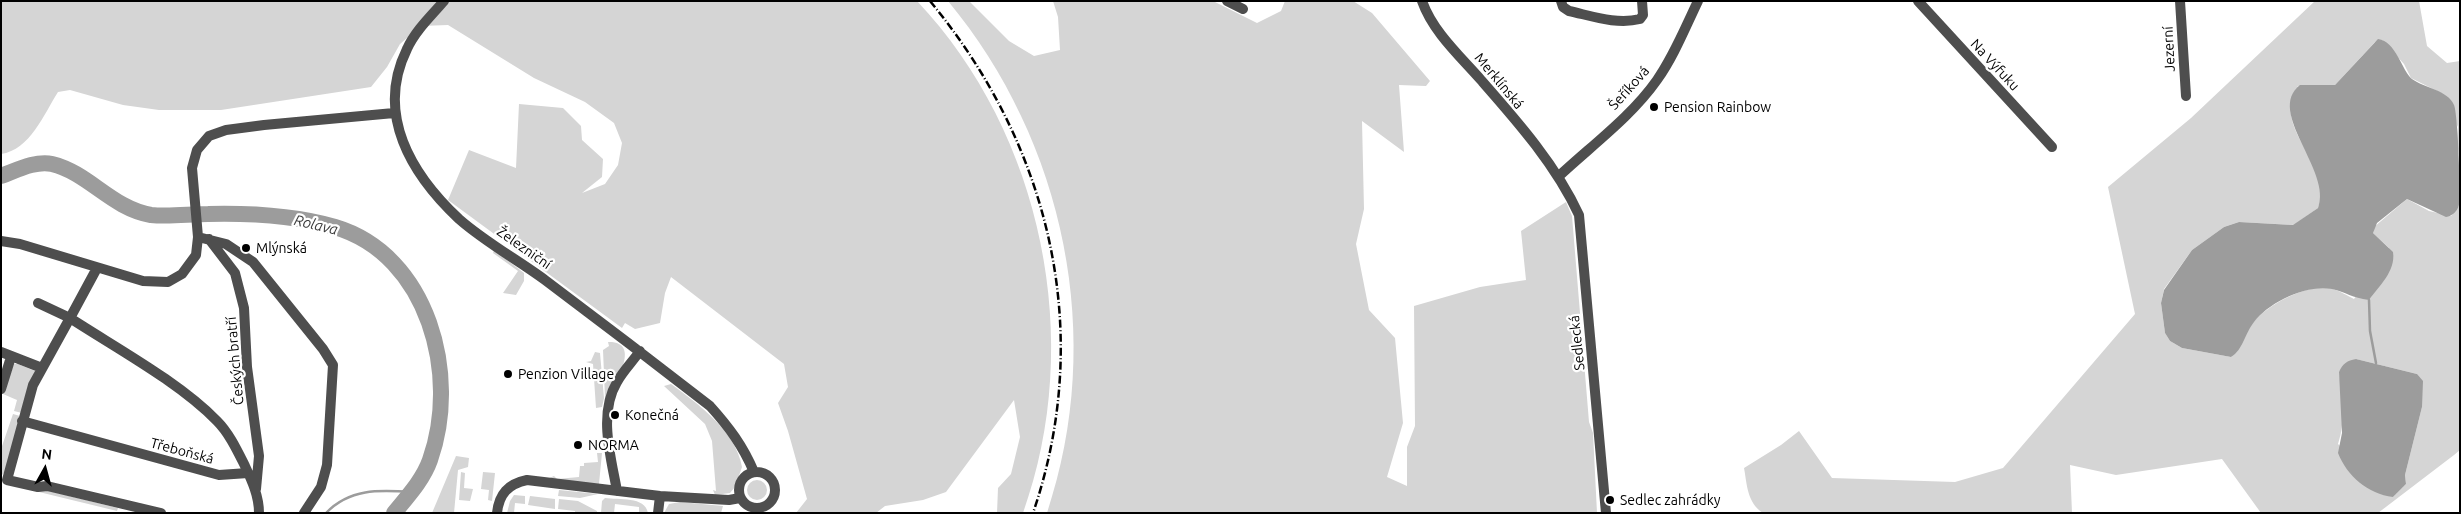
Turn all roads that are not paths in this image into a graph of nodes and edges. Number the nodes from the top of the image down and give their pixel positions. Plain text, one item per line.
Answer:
1 (444, 1) edge
2 (1227, 1) edge
3 (1422, 1) edge
4 (1561, 1) edge
5 (1642, 1) edge
6 (1698, 1) edge
7 (1918, 1) edge
8 (2180, 1) edge
9 (1242, 10) dead end
10 (2186, 96) dead end
11 (394, 113) junction
12 (2052, 147) dead end
13 (1558, 177) junction
14 (204, 238) junction
15 (1, 241) edge
16 (98, 268) junction
17 (38, 303) dead end
18 (70, 318) junction
19 (640, 351) junction
20 (1, 352) edge
21 (11, 357) junction
22 (42, 368) junction
23 (1, 389) edge
24 (22, 421) junction
25 (754, 472) junction
26 (248, 473) junction
27 (4, 480) edge
28 (256, 490) junction
29 (617, 491) junction
30 (660, 496) junction
31 (740, 498) junction
32 (767, 510) edge
33 (161, 513) edge
34 (259, 513) edge
35 (304, 513) edge
36 (497, 513) edge
37 (658, 513) edge
38 (1606, 513) edge

1 - 11 street, Železniční
2 - 9 street
3 - 13 street, Merklínská
4 - 5 street
6 - 13 street, Šeříková
7 - 12 street, Na Výfuku
8 - 10 street, Jezerní
11 - 14 street
11 - 19 street, Železniční
13 - 38 street, Sedlecká
14 - 16 street
14 - 28 street, Českých bratří
14 - 35 street
15 - 16 street
16 - 18 street
17 - 18 street, Třeboňská
18 - 22 street
18 - 26 street, Třeboňská
19 - 25 street, Železniční
19 - 29 street
20 - 21 street
21 - 22 street
21 - 23 street
22 - 24 street
24 - 26 street, Třeboňská
24 - 27 street
25 - 31 street
25 - 32 street
26 - 28 street, Českých bratří
27 - 33 street
28 - 34 street, Českých bratří
29 - 30 street
29 - 36 street
30 - 31 street
30 - 37 street
31 - 32 street

